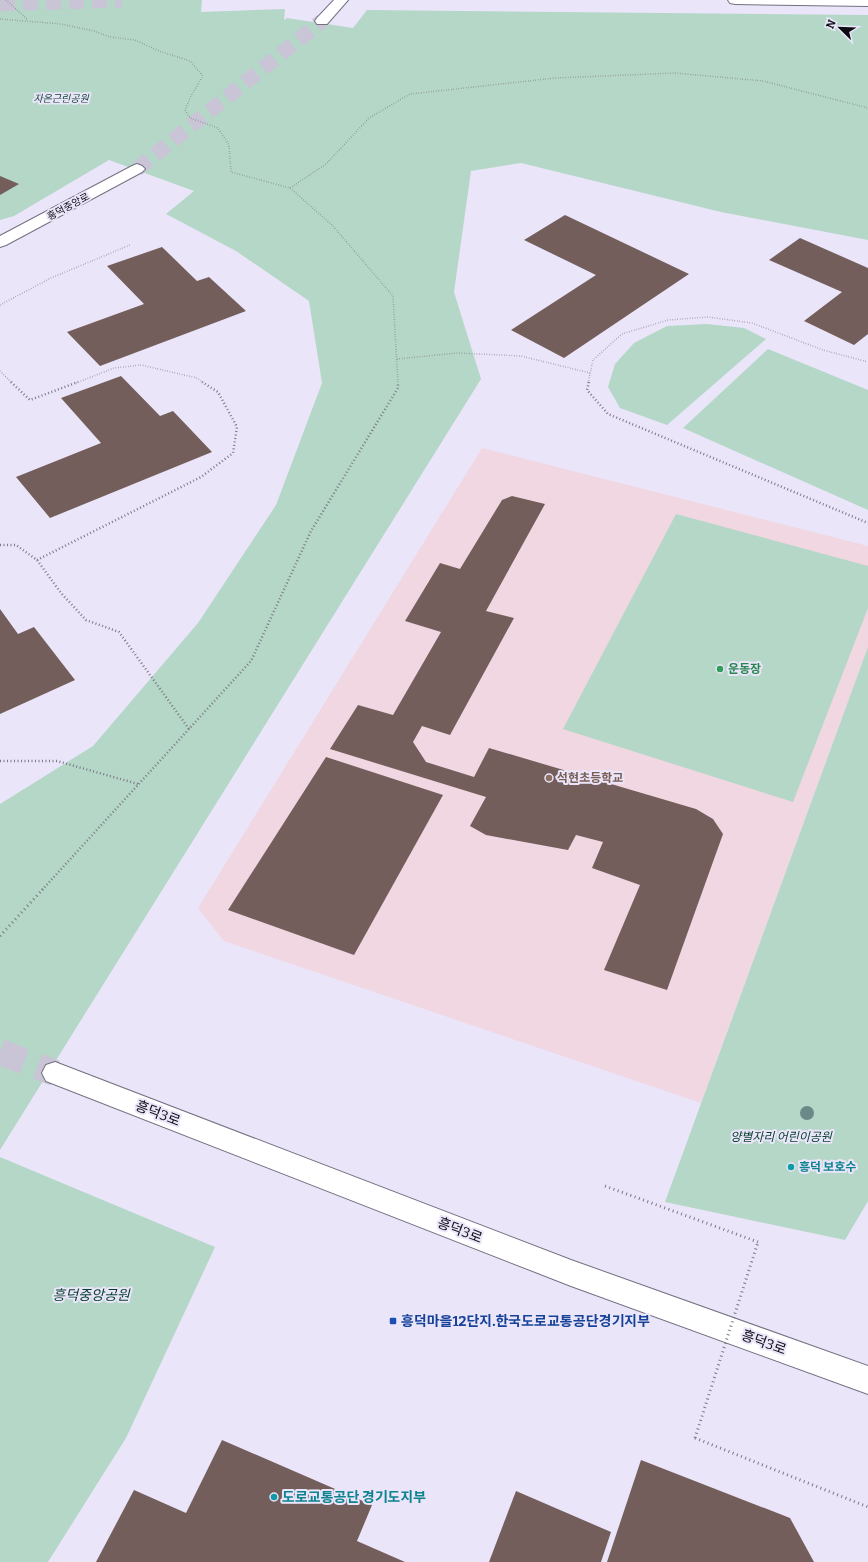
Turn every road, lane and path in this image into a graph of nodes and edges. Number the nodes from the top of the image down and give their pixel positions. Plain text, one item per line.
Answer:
1 (6, 0) edge
2 (341, 0) edge
3 (735, 0) edge
4 (868, 2) edge
5 (0, 19) edge
6 (28, 20) junction
7 (322, 21) tunnel mouth
8 (868, 108) edge
9 (137, 169) tunnel mouth
10 (290, 188) junction
11 (0, 242) edge
12 (130, 245) dead end
13 (0, 305) edge
14 (397, 359) junction
15 (868, 362) edge
16 (0, 371) edge
17 (590, 372) junction
18 (868, 523) edge
19 (0, 545) edge
20 (37, 560) junction
21 (188, 729) junction
22 (0, 761) edge
23 (138, 784) junction
24 (0, 936) edge
25 (55, 1073) tunnel mouth
26 (605, 1186) dead end
27 (868, 1380) edge
28 (868, 1507) edge

1 - 6 path
2 - 7 main road
3 - 4 main road
5 - 6 path
6 - 10 path
8 - 10 path
9 - 11 main road, 흥덕중앙로
10 - 14 path
12 - 13 path
14 - 17 path
14 - 21 path
15 - 17 path
16 - 20 path
17 - 18 path
19 - 20 path
20 - 21 path
21 - 23 path
22 - 23 path
23 - 24 path
25 - 27 main road, 흥덕3로
26 - 28 path, bridge

